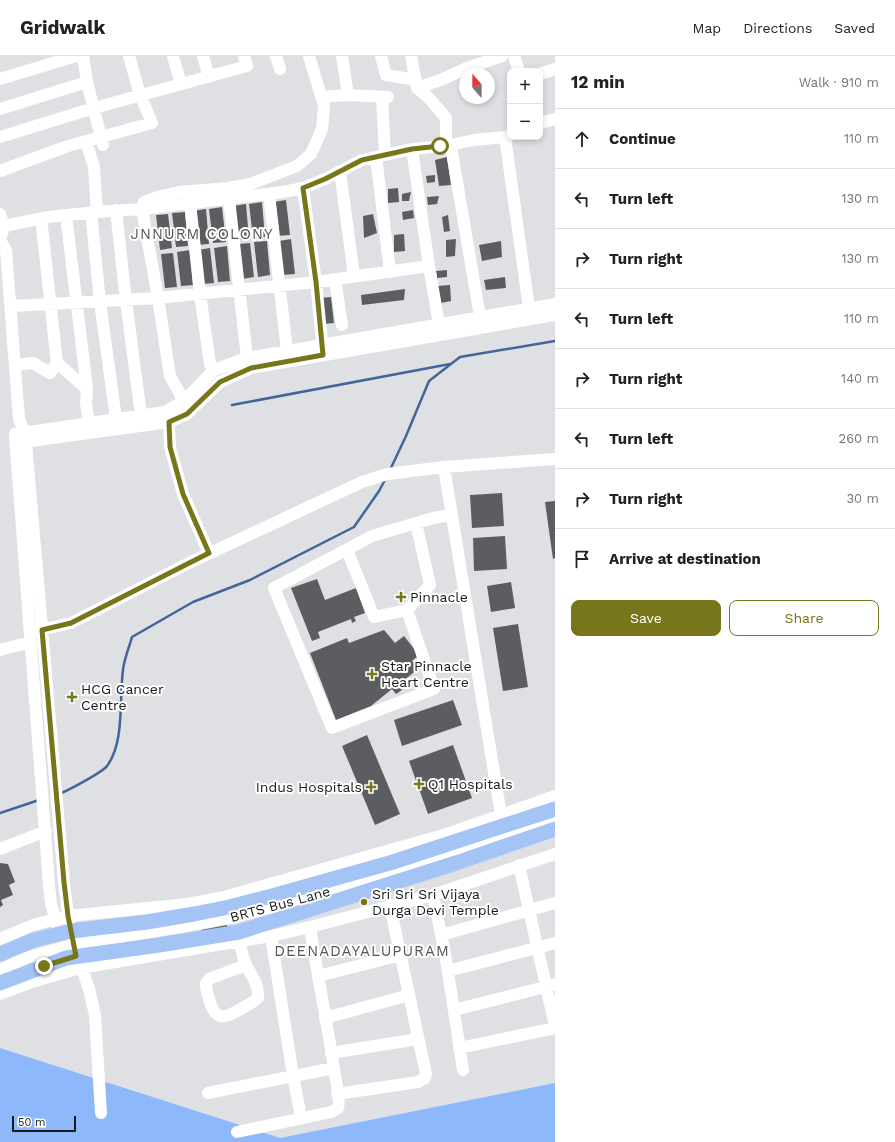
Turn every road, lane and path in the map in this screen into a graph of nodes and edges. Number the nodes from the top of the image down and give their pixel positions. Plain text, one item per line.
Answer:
1 (76, 56) edge
2 (83, 56) edge
3 (128, 56) edge
4 (172, 56) edge
5 (203, 56) edge
6 (244, 56) edge
7 (276, 56) edge
8 (309, 56) edge
9 (342, 56) edge
10 (381, 56) edge
11 (411, 56) edge
12 (502, 56) edge
13 (514, 56) edge
14 (518, 68) edge
15 (280, 69) dead end
16 (555, 69) edge
17 (543, 73) edge
18 (209, 76) junction
19 (0, 79) edge
20 (87, 82) junction
21 (181, 84) junction
22 (416, 84) junction
23 (140, 95) junction
24 (348, 96) junction
25 (321, 97) junction
26 (94, 108) junction
27 (0, 109) edge
28 (543, 123) edge
29 (554, 123) edge
30 (507, 136) edge
31 (0, 137) edge
32 (508, 140) edge
33 (86, 141) junction
34 (102, 141) junction
35 (446, 146) junction
36 (412, 149) junction
37 (381, 156) junction
38 (0, 171) edge
39 (340, 171) junction
40 (303, 188) junction
41 (269, 194) junction
42 (229, 199) junction
43 (190, 203) junction
44 (142, 209) junction
45 (116, 210) junction
46 (94, 212) junction
47 (0, 214) edge
48 (66, 215) junction
49 (41, 218) junction
50 (4, 226) junction
51 (1, 240) edge
52 (3, 259) edge
53 (429, 266) junction
54 (390, 272) junction
55 (354, 276) junction
56 (335, 279) junction
57 (316, 282) junction
58 (278, 286) junction
59 (239, 290) junction
60 (200, 294) junction
61 (158, 298) junction
62 (126, 301) junction
63 (100, 302) junction
64 (76, 303) junction
65 (52, 304) junction
66 (555, 304) edge
67 (11, 306) junction
68 (529, 308) junction
69 (555, 314) edge
70 (480, 317) junction
71 (439, 324) junction
72 (342, 325) dead end
73 (323, 350) junction
74 (287, 351) junction
75 (247, 358) junction
76 (57, 363) junction
77 (15, 365) junction
78 (214, 370) junction
79 (87, 389) junction
80 (184, 401) junction
81 (141, 415) junction
82 (116, 419) junction
83 (169, 422) junction
84 (89, 423) junction
85 (21, 438) junction
86 (555, 459) edge
87 (444, 467) junction
88 (451, 515) junction
89 (416, 523) junction
90 (347, 550) junction
91 (209, 553) junction
92 (407, 610) junction
93 (35, 635) junction
94 (0, 650) edge
95 (555, 796) edge
96 (555, 809) edge
97 (501, 815) junction
98 (555, 820) edge
99 (555, 829) edge
100 (46, 831) junction
101 (0, 849) edge
102 (555, 854) edge
103 (519, 865) junction
104 (433, 895) junction
105 (339, 899) junction
106 (555, 903) edge
107 (390, 906) junction
108 (529, 910) junction
109 (344, 918) junction
110 (310, 927) junction
111 (271, 936) junction
112 (441, 936) junction
113 (0, 939) edge
114 (239, 940) junction
115 (555, 943) edge
116 (70, 947) junction
117 (538, 948) junction
118 (0, 954) edge
119 (401, 955) junction
120 (246, 965) junction
121 (0, 970) edge
122 (448, 971) junction
123 (318, 976) junction
124 (0, 983) edge
125 (551, 986) edge
126 (0, 994) edge
127 (409, 995) junction
128 (454, 1010) junction
129 (325, 1018) junction
130 (555, 1027) edge
131 (418, 1039) junction
132 (459, 1048) junction
133 (331, 1053) junction
134 (334, 1068) junction
135 (463, 1070) dead end
136 (293, 1076) junction
137 (208, 1093) dead end
138 (338, 1094) junction
139 (100, 1113) dead end
140 (301, 1118) junction
141 (237, 1132) dead end

1 - 19 street
2 - 20 street
3 - 23 street
4 - 21 street
5 - 18 street
6 - 18 street
7 - 15 street
8 - 25 street
9 - 24 street
10 - 22 street
11 - 22 street
12 - 22 street
13 - 14 street
16 - 17 street
18 - 21 street
20 - 26 street
20 - 27 street
21 - 23 street
22 - 35 street
23 - 26 street
23 - 34 street
24 - 25 street
24 - 37 street
25 - 44 street
26 - 31 street
26 - 34 street
28 - 29 street
30 - 35 street
32 - 68 street
33 - 34 street
33 - 38 street
33 - 46 street
35 - 36 street
35 - 70 street
36 - 37 street
36 - 53 street
37 - 39 street
37 - 54 street
39 - 40 street
39 - 55 street
40 - 41 street
40 - 57 street
41 - 42 street
41 - 58 street
42 - 43 street
42 - 59 street
43 - 44 street
43 - 60 street
44 - 45 street
44 - 61 street
45 - 46 street
45 - 62 street
46 - 48 street
46 - 63 street
47 - 50 street
48 - 49 street
48 - 64 street
49 - 50 street
49 - 65 street
50 - 51 street
51 - 52 street
52 - 67 street
53 - 54 street
53 - 71 street
54 - 55 street
55 - 56 street
56 - 57 street
56 - 72 street
57 - 58 street
57 - 73 street
58 - 59 street
58 - 74 street
59 - 60 street
59 - 75 street
60 - 61 street
60 - 78 street
61 - 62 street
61 - 80 street
62 - 63 street
62 - 81 street
63 - 64 street
63 - 82 street
64 - 65 street
64 - 79 street
65 - 67 street
65 - 76 street
66 - 68 street
67 - 77 street
68 - 70 street
69 - 73 street
70 - 71 street
71 - 73 street
73 - 74 street
73 - 83 street
74 - 75 street
75 - 78 street
76 - 77 street
76 - 79 street
77 - 85 street
78 - 80 street
79 - 84 street
80 - 81 street
81 - 82 street
82 - 84 street
83 - 85 street
83 - 91 street
84 - 85 street
85 - 93 street
86 - 87 street
87 - 88 street
87 - 91 street
88 - 89 street
88 - 97 street
89 - 90 street
89 - 92 street
90 - 92 street
90 - 92 street
91 - 93 street
93 - 94 street
93 - 100 street
93 - 116 street
95 - 97 street
96 - 116 main road
97 - 116 street
98 - 116 street, BRTS Bus Lane
99 - 105 main road
100 - 101 street
100 - 116 street
102 - 103 street
103 - 104 street
103 - 108 street
104 - 107 street
104 - 112 street
105 - 109 street
105 - 116 main road
106 - 108 street
107 - 109 street
107 - 119 street
108 - 112 street
108 - 117 street
109 - 110 street
110 - 111 street
110 - 123 street
111 - 114 street
111 - 136 street
112 - 122 street
113 - 116 street
114 - 116 street
114 - 120 street
115 - 117 street
116 - 118 main road
116 - 121 street, BRTS Bus Lane
116 - 124 main road
116 - 126 street
116 - 139 street
117 - 122 street
117 - 125 street
119 - 123 street
119 - 127 street
120 - 120 street
122 - 128 street
123 - 129 street
125 - 128 street
125 - 130 street
127 - 129 street
127 - 131 street
128 - 132 street
129 - 133 street
130 - 132 street
131 - 133 street
131 - 138 street
132 - 135 street
133 - 134 street
134 - 136 street
134 - 138 street
136 - 137 street
136 - 140 street
138 - 140 street
140 - 141 street

